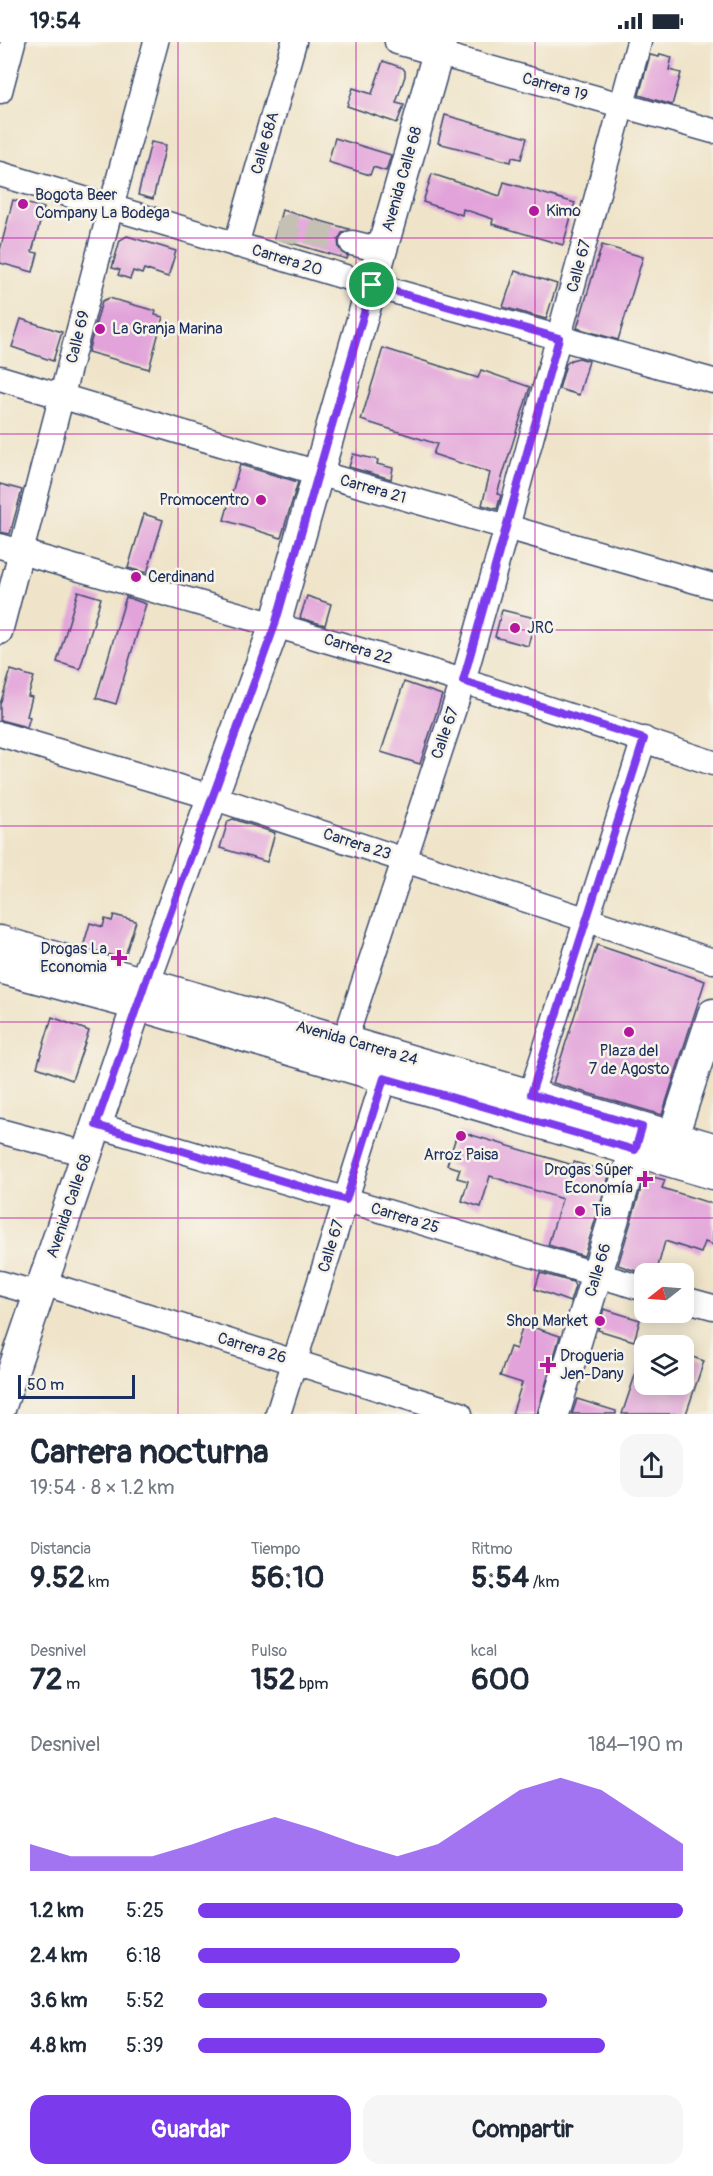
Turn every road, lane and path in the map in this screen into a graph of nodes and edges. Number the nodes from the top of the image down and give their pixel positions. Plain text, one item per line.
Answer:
1 (13, 42) edge
2 (156, 42) edge
3 (294, 42) edge
4 (397, 42) edge
5 (639, 42) edge
6 (440, 48) edge
7 (0, 91) edge
8 (622, 106) junction
9 (713, 131) edge
10 (0, 174) edge
11 (111, 207) junction
12 (352, 243) tunnel mouth
13 (236, 245) junction
14 (382, 250) junction
15 (372, 285) junction
16 (559, 338) junction
17 (0, 378) edge
18 (713, 381) edge
19 (63, 397) junction
20 (318, 473) junction
21 (507, 527) junction
22 (10, 549) edge
23 (713, 586) edge
24 (275, 625) junction
25 (0, 632) edge
26 (463, 681) junction
27 (0, 734) edge
28 (644, 739) junction
29 (713, 763) edge
30 (212, 797) junction
31 (403, 859) junction
32 (587, 919) junction
33 (0, 941) edge
34 (713, 961) edge
35 (0, 968) edge
36 (141, 994) junction
37 (713, 1014) edge
38 (345, 1040) junction
39 (384, 1078) junction
40 (531, 1094) junction
41 (96, 1125) junction
42 (0, 1131) edge
43 (673, 1136) junction
44 (638, 1139) junction
45 (713, 1148) edge
46 (86, 1154) junction
47 (713, 1174) edge
48 (346, 1200) junction
49 (596, 1276) junction
50 (0, 1283) edge
51 (634, 1286) edge
52 (41, 1288) junction
53 (694, 1302) edge
54 (713, 1307) edge
55 (295, 1362) junction
56 (0, 1409) edge
57 (278, 1414) edge
58 (460, 1414) edge
59 (554, 1414) edge

1 - 7 street
2 - 11 street, Calle 69
3 - 13 street, Calle 68A
4 - 6 street, Carrera 19
5 - 8 street, Calle 67
6 - 8 street, Carrera 19
6 - 14 main road, Avenida Calle 68
8 - 9 street, Carrera 19
8 - 16 street, Calle 67
10 - 11 street, Carrera 20
11 - 13 street, Carrera 20
11 - 19 street, Calle 69
12 - 14 street
13 - 15 street, Carrera 20
14 - 15 main road, Avenida Calle 68
15 - 16 street, Carrera 20
15 - 20 main road, Avenida Calle 68
16 - 18 street, Carrera 20
16 - 21 street, Calle 67
17 - 19 street, Carrera 21
19 - 20 street, Carrera 21
19 - 22 street, Calle 69
20 - 21 street, Carrera 21
20 - 24 main road, Avenida Calle 68
21 - 23 street, Carrera 21
21 - 26 street, Calle 67
22 - 24 street, Carrera 22
22 - 25 street, Calle 69
24 - 26 street, Carrera 22
24 - 30 main road, Avenida Calle 68
26 - 28 street, Carrera 22
26 - 31 street, Calle 67
27 - 30 street, Carrera 23
28 - 29 street, Carrera 22
28 - 32 street
30 - 31 street, Carrera 23
30 - 36 main road, Avenida Calle 68
31 - 32 street, Carrera 23
31 - 38 street, Calle 67
32 - 34 street, Carrera 23
32 - 40 street
33 - 36 main road, Avenida Carrera 24
35 - 36 main road, Avenida Carrera 24
36 - 38 main road, Avenida Carrera 24
36 - 39 main road, Avenida Carrera 24
36 - 41 main road, Avenida Calle 68
37 - 43 main road
38 - 40 main road, Avenida Carrera 24
39 - 44 main road, Avenida Carrera 24
39 - 48 street, Calle 67
40 - 44 main road, Avenida Carrera 24
41 - 46 main road, Avenida Calle 68
41 - 48 street, Carrera 25
42 - 46 street
43 - 44 main road
43 - 45 main road
44 - 47 main road, Avenida Carrera 24
44 - 49 main road, Calle 66
46 - 52 main road, Avenida Calle 68
48 - 49 street, Carrera 25
48 - 55 street, Calle 67
49 - 51 street, Carrera 25
49 - 59 main road, Calle 66
50 - 52 street, Carrera 26
52 - 55 street, Carrera 26
52 - 56 main road, Avenida Calle 68
53 - 54 street
55 - 57 street, Calle 67
55 - 58 street, Carrera 26

